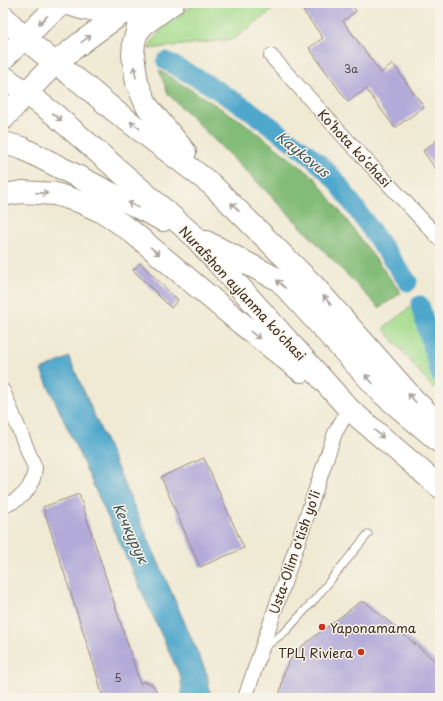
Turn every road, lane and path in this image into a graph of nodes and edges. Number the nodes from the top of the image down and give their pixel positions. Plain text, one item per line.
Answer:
1 (63, 3) edge
2 (67, 3) edge
3 (129, 3) edge
4 (137, 3) edge
5 (142, 3) edge
6 (173, 3) edge
7 (3, 16) edge
8 (137, 32) junction
9 (24, 38) junction
10 (271, 56) dead end
11 (3, 60) edge
12 (55, 64) junction
13 (3, 76) edge
14 (26, 93) junction
15 (3, 119) edge
16 (3, 143) edge
17 (211, 184) junction
18 (3, 195) edge
19 (193, 235) junction
20 (440, 239) edge
21 (3, 391) edge
22 (349, 409) junction
23 (440, 425) edge
24 (440, 442) edge
25 (440, 487) edge
26 (3, 506) edge
27 (368, 534) dead end
28 (261, 651) junction
29 (245, 698) edge

1 -> 9 main road
2 - 3 main road
12 -> 4 main road
5 - 8 main road
6 - 8 main road
7 - 9 main road
17 -> 8 main road
9 - 11 main road
9 - 12 main road
10 - 20 street, Koʻhota koʻchasi
12 - 14 main road
17 -> 12 main road
13 - 14 main road, Nurafshon aylanma ko'chasi
14 - 15 main road
14 -> 19 main road, Nurafshon aylanma ko'chasi
19 -> 16 main road
23 -> 17 main road
18 -> 22 main road
19 - 22 main road, Nurafshon aylanma ko'chasi
24 -> 19 main road
21 - 26 street
22 -> 25 main road, Nurafshon aylanma ko'chasi
22 - 28 street, Usta-Olim o'tish yo'li
27 - 28 lane
28 - 29 street, Usta-Olim o'tish yo'li

